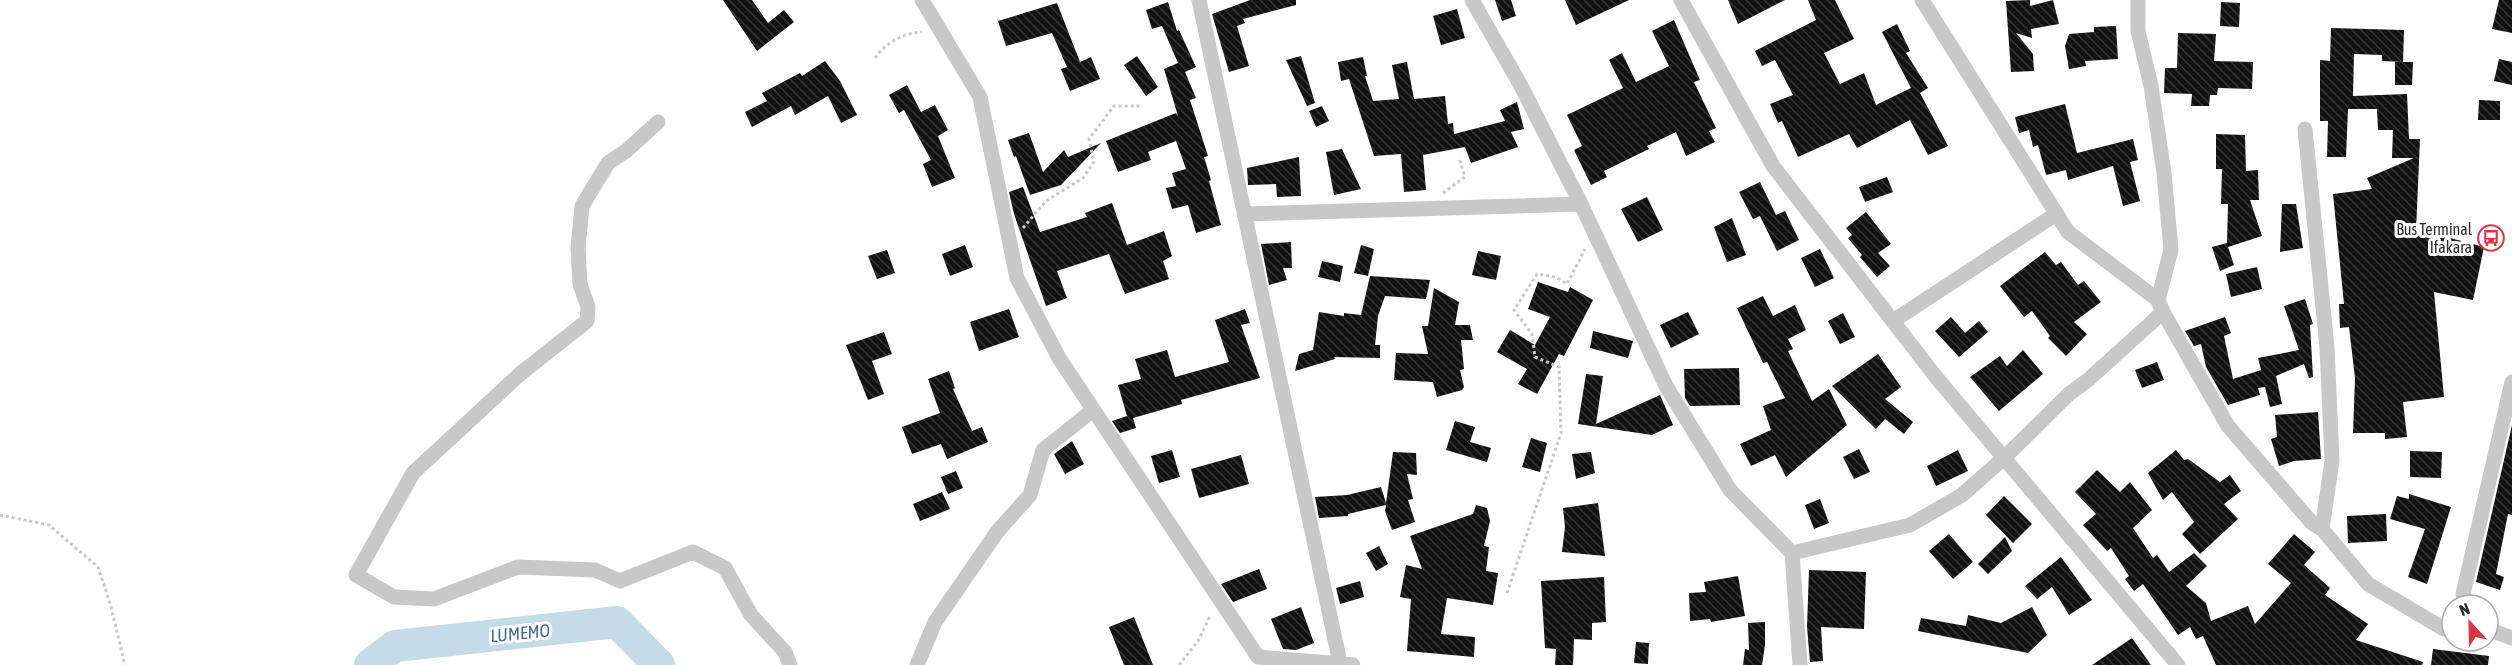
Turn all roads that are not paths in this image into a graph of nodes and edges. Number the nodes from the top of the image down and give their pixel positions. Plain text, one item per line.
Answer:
1 (922, 0) edge
2 (1199, 0) edge
3 (1472, 0) edge
4 (1682, 0) edge
5 (1922, 0) edge
6 (2138, 0) edge
7 (658, 122) dead end
8 (2305, 129) dead end
9 (1581, 204) junction
10 (2056, 213) junction
11 (1244, 214) junction
12 (2160, 306) junction
13 (1893, 321) junction
14 (2512, 382) edge
15 (1093, 410) junction
16 (2004, 458) junction
17 (2322, 529) junction
18 (1792, 553) junction
19 (2463, 593) edge
20 (2440, 627) edge
21 (1338, 664) edge
22 (790, 665) edge
23 (917, 665) edge
24 (1800, 665) edge
25 (2178, 665) edge

1 - 15 street
2 - 11 street
3 - 9 street
4 - 13 street
5 - 10 street
6 - 12 street
7 - 22 street
8 - 17 street
9 - 11 street
9 - 18 street
10 - 12 street
10 - 13 street
11 - 21 street
12 - 16 street
12 - 17 street
13 - 16 street
14 - 19 street
15 - 21 street
15 - 23 street
16 - 18 street
16 - 25 street
17 - 20 street
18 - 24 street

